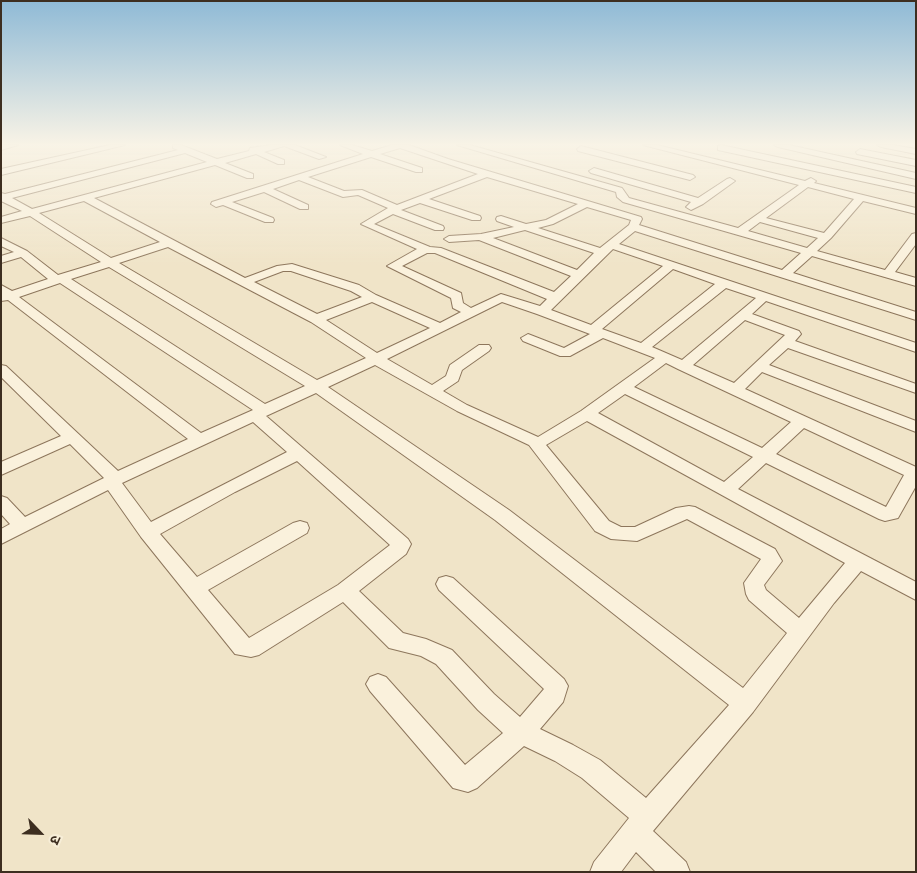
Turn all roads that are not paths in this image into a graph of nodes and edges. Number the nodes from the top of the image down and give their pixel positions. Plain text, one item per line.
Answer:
1 (46, 186) edge
2 (127, 186) edge
3 (276, 186) edge
4 (321, 186) edge
5 (455, 186) edge
6 (531, 186) edge
7 (605, 186) edge
8 (646, 186) edge
9 (723, 186) edge
10 (805, 186) edge
11 (809, 186) edge
12 (896, 186) edge
13 (266, 189) junction
14 (916, 190) edge
15 (622, 194) junction
16 (2, 197) edge
17 (85, 197) junction
18 (860, 198) junction
19 (419, 199) junction
20 (700, 202) junction
21 (586, 204) junction
22 (304, 207) dead end
23 (599, 208) junction
24 (395, 209) junction
25 (916, 211) edge
26 (31, 212) junction
27 (679, 215) junction
28 (476, 218) dead end
29 (501, 219) dead end
30 (759, 219) junction
31 (1, 220) edge
32 (269, 220) dead end
33 (526, 227) junction
34 (633, 227) junction
35 (439, 228) dead end
36 (740, 232) junction
37 (916, 236) edge
38 (481, 237) junction
39 (825, 237) junction
40 (449, 239) dead end
41 (1, 241) edge
42 (169, 243) junction
43 (607, 248) junction
44 (428, 250) junction
45 (808, 252) junction
46 (23, 253) junction
47 (1, 260) edge
48 (109, 262) junction
49 (671, 265) junction
50 (578, 274) junction
51 (888, 274) junction
52 (784, 275) junction
53 (59, 279) junction
54 (244, 282) junction
55 (916, 282) edge
56 (724, 283) junction
57 (4, 295) edge
58 (764, 297) junction
59 (372, 298) junction
60 (557, 298) junction
61 (542, 311) junction
62 (470, 312) junction
63 (743, 315) junction
64 (916, 316) edge
65 (316, 319) junction
66 (439, 327) junction
67 (597, 332) junction
68 (528, 338) dead end
69 (785, 342) junction
70 (484, 348) dead end
71 (643, 348) junction
72 (916, 348) edge
73 (665, 357) junction
74 (376, 359) junction
75 (683, 366) junction
76 (759, 366) junction
77 (1, 369) edge
78 (316, 386) junction
79 (622, 387) junction
80 (916, 389) edge
81 (735, 390) junction
82 (433, 391) junction
83 (259, 412) junction
84 (587, 414) junction
85 (802, 421) junction
86 (916, 426) edge
87 (73, 437) junction
88 (199, 440) junction
89 (535, 442) junction
90 (300, 453) junction
91 (764, 456) junction
92 (1, 469) edge
93 (915, 473) edge
94 (114, 480) junction
95 (726, 490) junction
96 (1, 502) edge
97 (22, 526) junction
98 (300, 528) dead end
99 (148, 532) junction
100 (1, 537) edge
101 (858, 562) junction
102 (446, 584) dead end
103 (194, 588) junction
104 (345, 591) junction
105 (916, 592) edge
106 (800, 632) junction
107 (378, 684) dead end
108 (745, 704) junction
109 (521, 733) junction
110 (641, 825) junction
111 (604, 872) edge
112 (676, 872) edge

1 - 16 street
2 - 17 street
3 - 13 street
4 - 24 street
5 - 19 street
6 - 21 street
7 - 15 street
8 - 20 street
9 - 20 street
10 - 30 street
11 - 18 street
12 - 14 street
13 - 22 street
13 - 32 street
15 - 23 street
15 - 27 street
16 - 26 street
17 - 26 street
17 - 42 street
18 - 25 street
18 - 39 street
19 - 24 street
19 - 28 street
20 - 27 street
21 - 23 street
21 - 33 street
23 - 34 street
24 - 35 street
24 - 44 street
26 - 31 street
26 - 48 street
27 - 36 street
29 - 33 street
30 - 36 street
30 - 39 street
33 - 38 street
33 - 43 street
34 - 43 street
34 - 52 street
36 - 45 street
37 - 51 street
38 - 40 street
38 - 50 street
39 - 45 street
41 - 46 street
42 - 48 street
42 - 54 street
43 - 49 street
43 - 50 street
44 - 60 street
44 - 62 street
45 - 51 street
45 - 52 street
46 - 47 street
46 - 53 street
48 - 53 street
48 - 78 street
49 - 56 street
49 - 67 street
50 - 60 street
51 - 55 street
52 - 64 street
53 - 57 street
53 - 83 street
54 - 59 street
54 - 65 street
56 - 58 street
56 - 71 street
57 - 88 street
58 - 63 street
58 - 72 street
59 - 65 street
59 - 66 street
60 - 61 street
61 - 62 street
61 - 67 street
62 - 66 street
63 - 69 street
63 - 75 street
65 - 74 street
66 - 74 street
67 - 68 street
67 - 71 street
69 - 76 street
69 - 80 street
70 - 82 street
71 - 73 street
73 - 75 street
73 - 79 street
74 - 78 street
74 - 82 street
75 - 81 street
76 - 81 street
76 - 86 street
77 - 87 street
78 - 83 street
78 - 108 street
79 - 84 street
79 - 91 street
81 - 85 street
82 - 89 street
83 - 88 street
83 - 90 street
84 - 89 street
84 - 95 street
85 - 91 street
85 - 93 street
87 - 92 street
87 - 94 street
88 - 94 street
89 - 106 street
90 - 99 street
90 - 104 street
91 - 93 street
91 - 95 street
94 - 97 street
94 - 99 street
95 - 101 street
96 - 97 street
97 - 100 street
98 - 103 street
99 - 103 street
101 - 105 street
101 - 106 street
102 - 109 street
103 - 104 street
104 - 109 street
106 - 108 street
107 - 109 street
108 - 110 street
109 - 110 street
110 - 111 street
110 - 112 street

